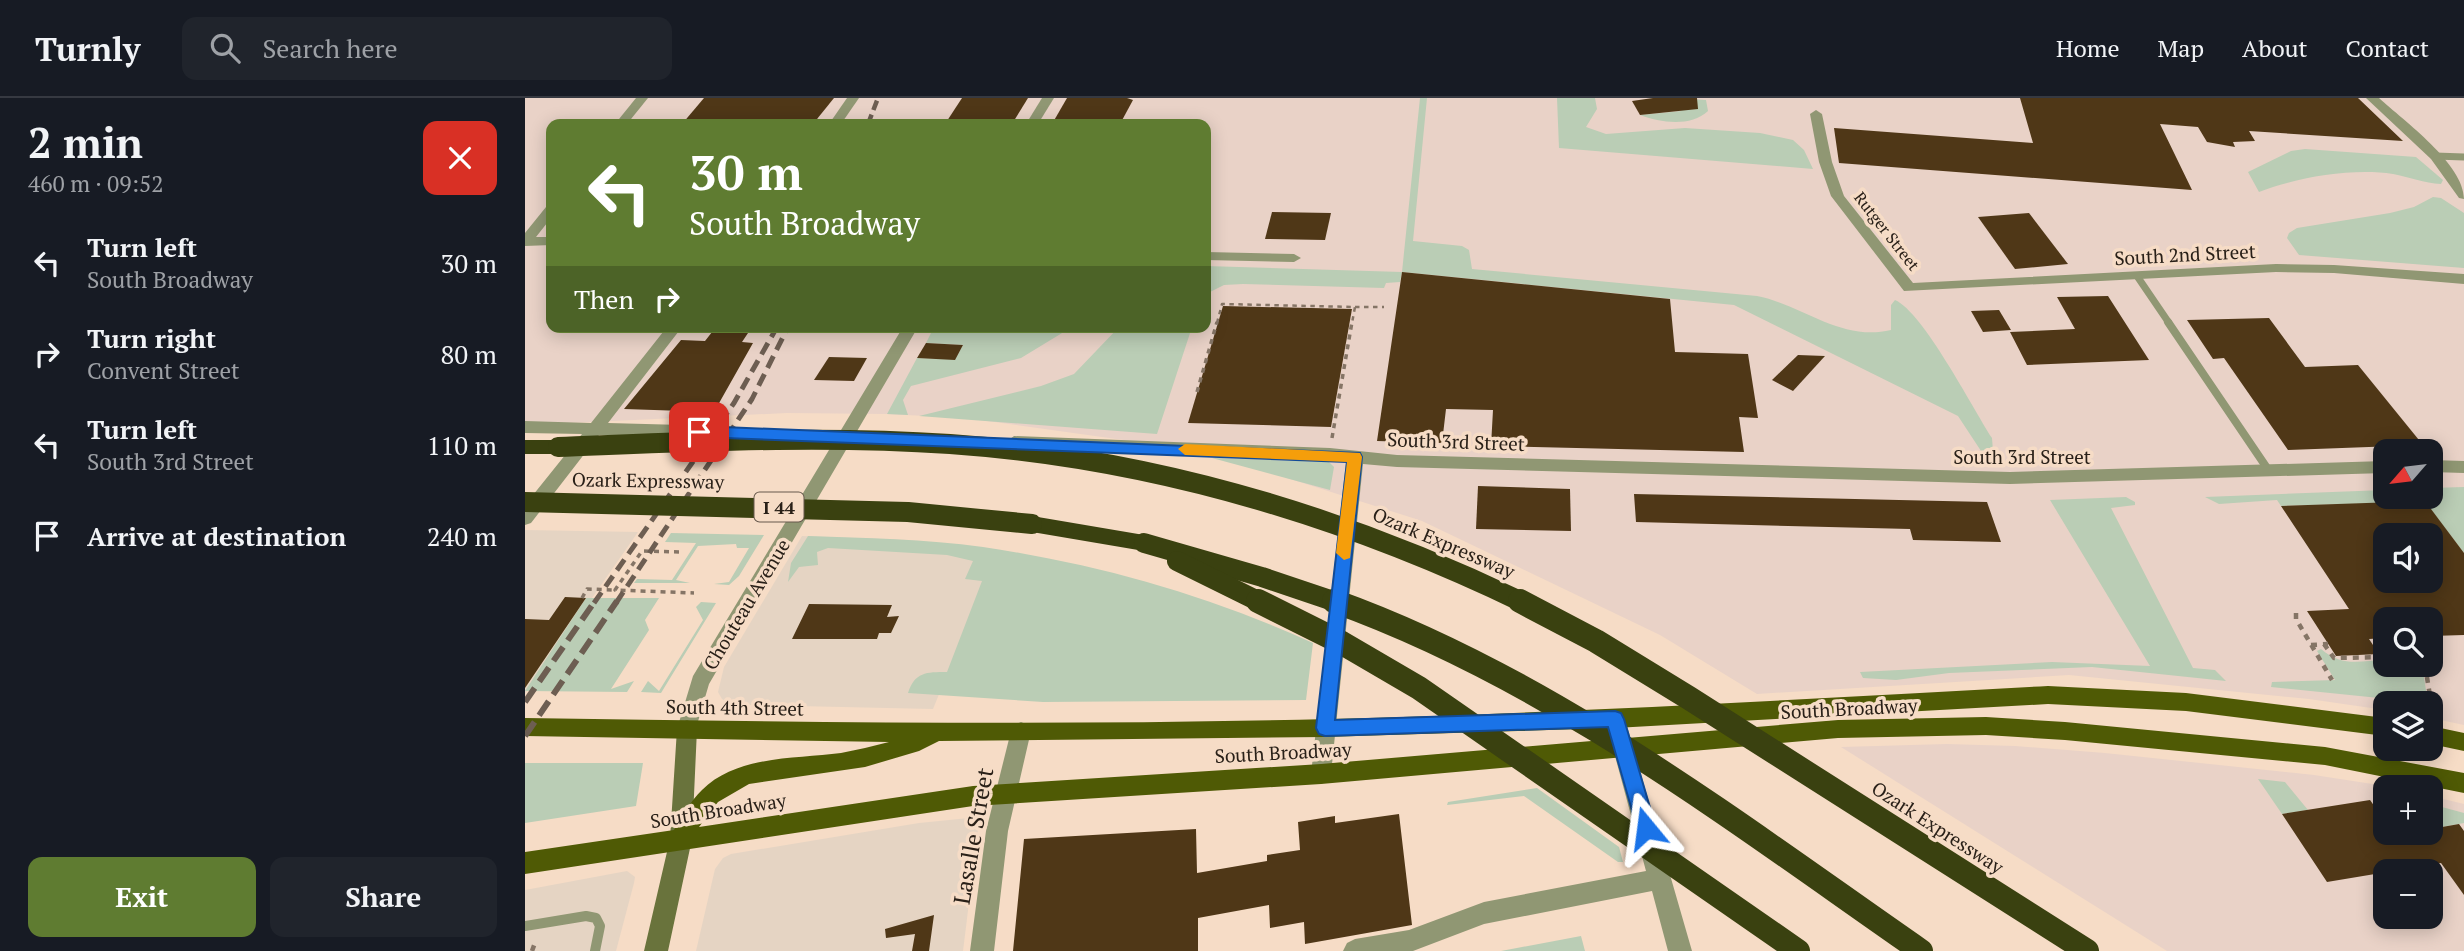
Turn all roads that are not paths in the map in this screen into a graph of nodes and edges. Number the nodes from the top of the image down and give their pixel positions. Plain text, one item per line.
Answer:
1 (642, 98) edge
2 (853, 98) edge
3 (1048, 98) edge
4 (2372, 98) edge
5 (1816, 114) dead end
6 (625, 119) edge
7 (838, 119) edge
8 (1035, 119) edge
9 (2435, 156) junction
10 (2464, 157) edge
11 (2464, 195) edge
12 (546, 216) edge
13 (525, 241) edge
14 (546, 241) edge
15 (1211, 256) edge
16 (1294, 258) dead end
17 (2137, 276) junction
18 (2464, 279) edge
19 (1909, 288) joint
20 (670, 333) edge
21 (907, 333) edge
22 (525, 427) edge
23 (595, 429) junction
24 (847, 435) junction
25 (525, 447) edge
26 (1355, 457) junction
27 (2373, 467) edge
28 (2443, 467) edge
29 (2464, 467) edge
30 (2269, 471) junction
31 (525, 502) edge
32 (525, 518) edge
33 (1144, 543) junction
34 (1615, 719) junction
35 (2373, 725) edge
36 (525, 727) edge
37 (1325, 728) junction
38 (687, 729) junction
39 (1021, 731) junction
40 (943, 733) junction
41 (2443, 738) edge
42 (2464, 742) edge
43 (1623, 747) junction
44 (1321, 774) junction
45 (2464, 783) edge
46 (1005, 793) junction
47 (681, 839) junction
48 (525, 863) edge
49 (1660, 879) junction
50 (525, 926) edge
51 (595, 951) edge
52 (656, 951) edge
53 (982, 951) edge
54 (1355, 951) edge
55 (1680, 951) edge
56 (1797, 951) edge
57 (1921, 951) edge
58 (2087, 951) edge

1 - 6 street
2 - 7 street
3 - 8 street
4 - 9 street
5 - 19 street, Rutger Street
9 - 10 lane
9 - 11 street
12 - 13 street
13 - 14 street
15 - 16 street
17 - 18 street, South 2nd Street
17 - 19 street, South 2nd Street
17 - 30 lane
20 - 23 street
21 - 24 street, Chouteau Avenue
22 - 23 street, South 3rd Street
23 - 24 street, South 3rd Street
23 - 32 street
24 - 26 street, South 3rd Street
24 - 38 street, Chouteau Avenue
25 - 58 highway, Ozark Expressway, bridge
26 - 30 street, South 3rd Street
26 - 37 street
27 - 30 street, South 3rd Street
28 - 29 street
31 - 33 highway, Ozark Expressway / I 44, bridge
33 - 56 highway, bridge
33 - 57 highway, Ozark Expressway / I 44, bridge
34 - 35 main road, South Broadway
34 - 37 main road, South Broadway
34 - 43 street
36 - 38 main road, South 4th Street
37 - 39 main road, South Broadway
37 - 44 street
38 - 40 main road, South 4th Street
38 - 47 main road, Chouteau Avenue
39 - 40 main road, South Broadway
39 - 46 street, Lasalle Street
40 - 47 main road
41 - 42 main road
43 - 44 main road, South Broadway
43 - 45 main road, South Broadway
43 - 49 street
44 - 46 main road, South Broadway
46 - 47 main road, South Broadway
46 - 53 street, Lasalle Street
47 - 48 main road, South Broadway
47 - 52 main road, Chouteau Avenue
49 - 54 street
49 - 55 street
50 - 51 lane

